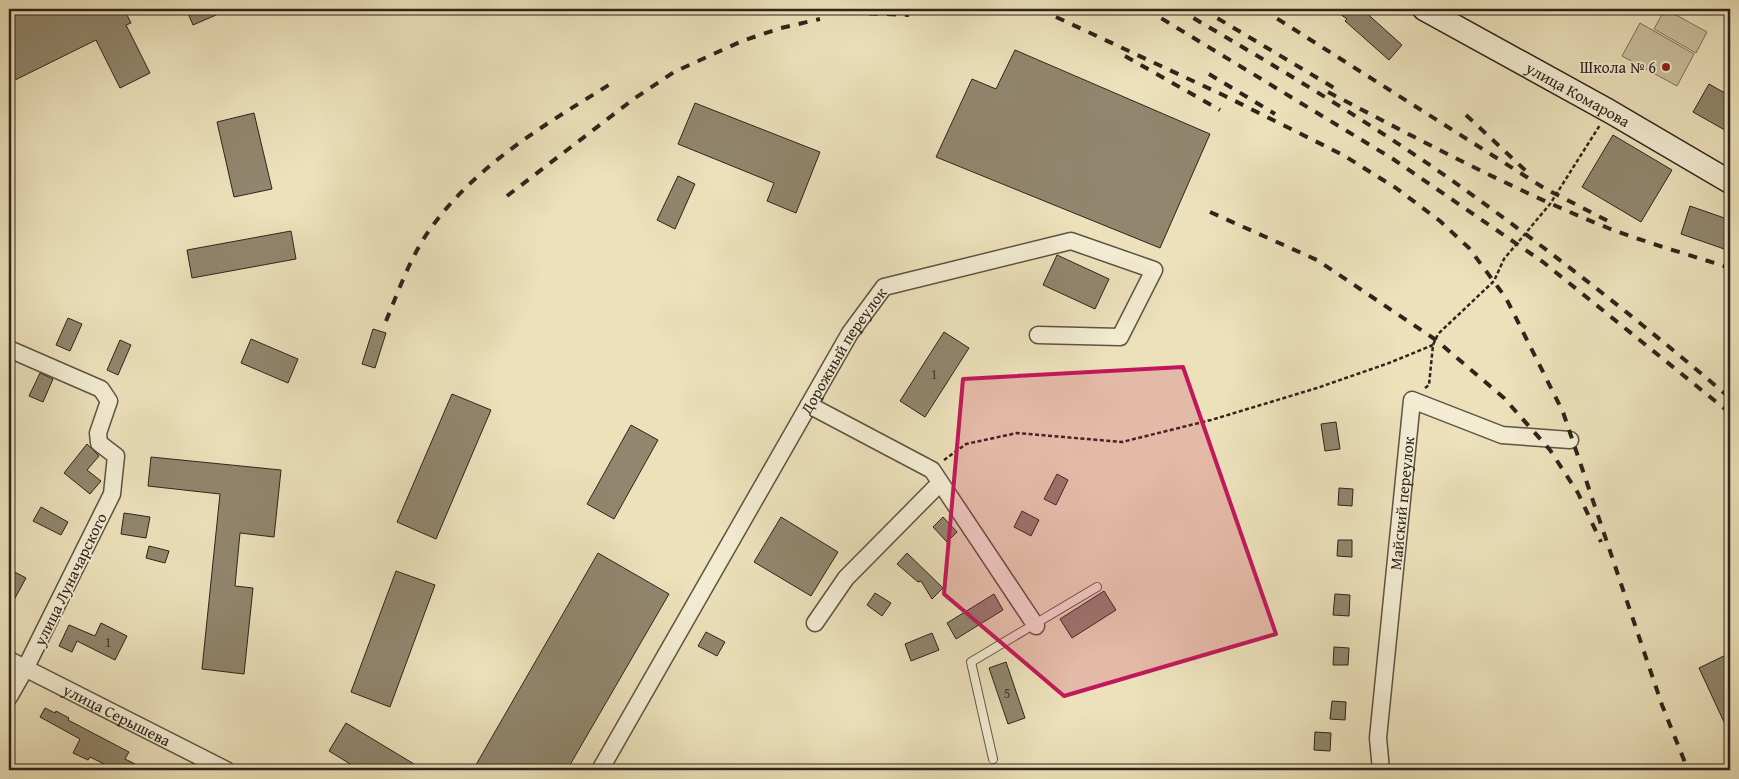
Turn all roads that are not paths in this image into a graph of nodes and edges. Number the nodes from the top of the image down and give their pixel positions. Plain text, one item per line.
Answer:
1 (1424, 9) edge
2 (1730, 182) edge
3 (1038, 335) dead end
4 (9, 349) edge
5 (809, 405) junction
6 (1570, 440) dead end
7 (936, 476) junction
8 (1097, 587) dead end
9 (815, 623) dead end
10 (1036, 626) junction
11 (9, 660) edge
12 (25, 669) junction
13 (9, 697) edge
14 (993, 760) dead end
15 (226, 770) edge
16 (600, 770) edge
17 (1381, 770) edge

1 - 2 main road, улица Комарова
3 - 5 street, Дорожный переулок
4 - 12 street, улица Луначарского
5 - 7 street
5 - 16 street, Дорожный переулок
6 - 17 street, Майский переулок
7 - 9 street
7 - 10 street
8 - 10 lane
10 - 14 lane
11 - 12 street, улица Серышева
12 - 13 street, улица Луначарского
12 - 15 street, улица Серышева

